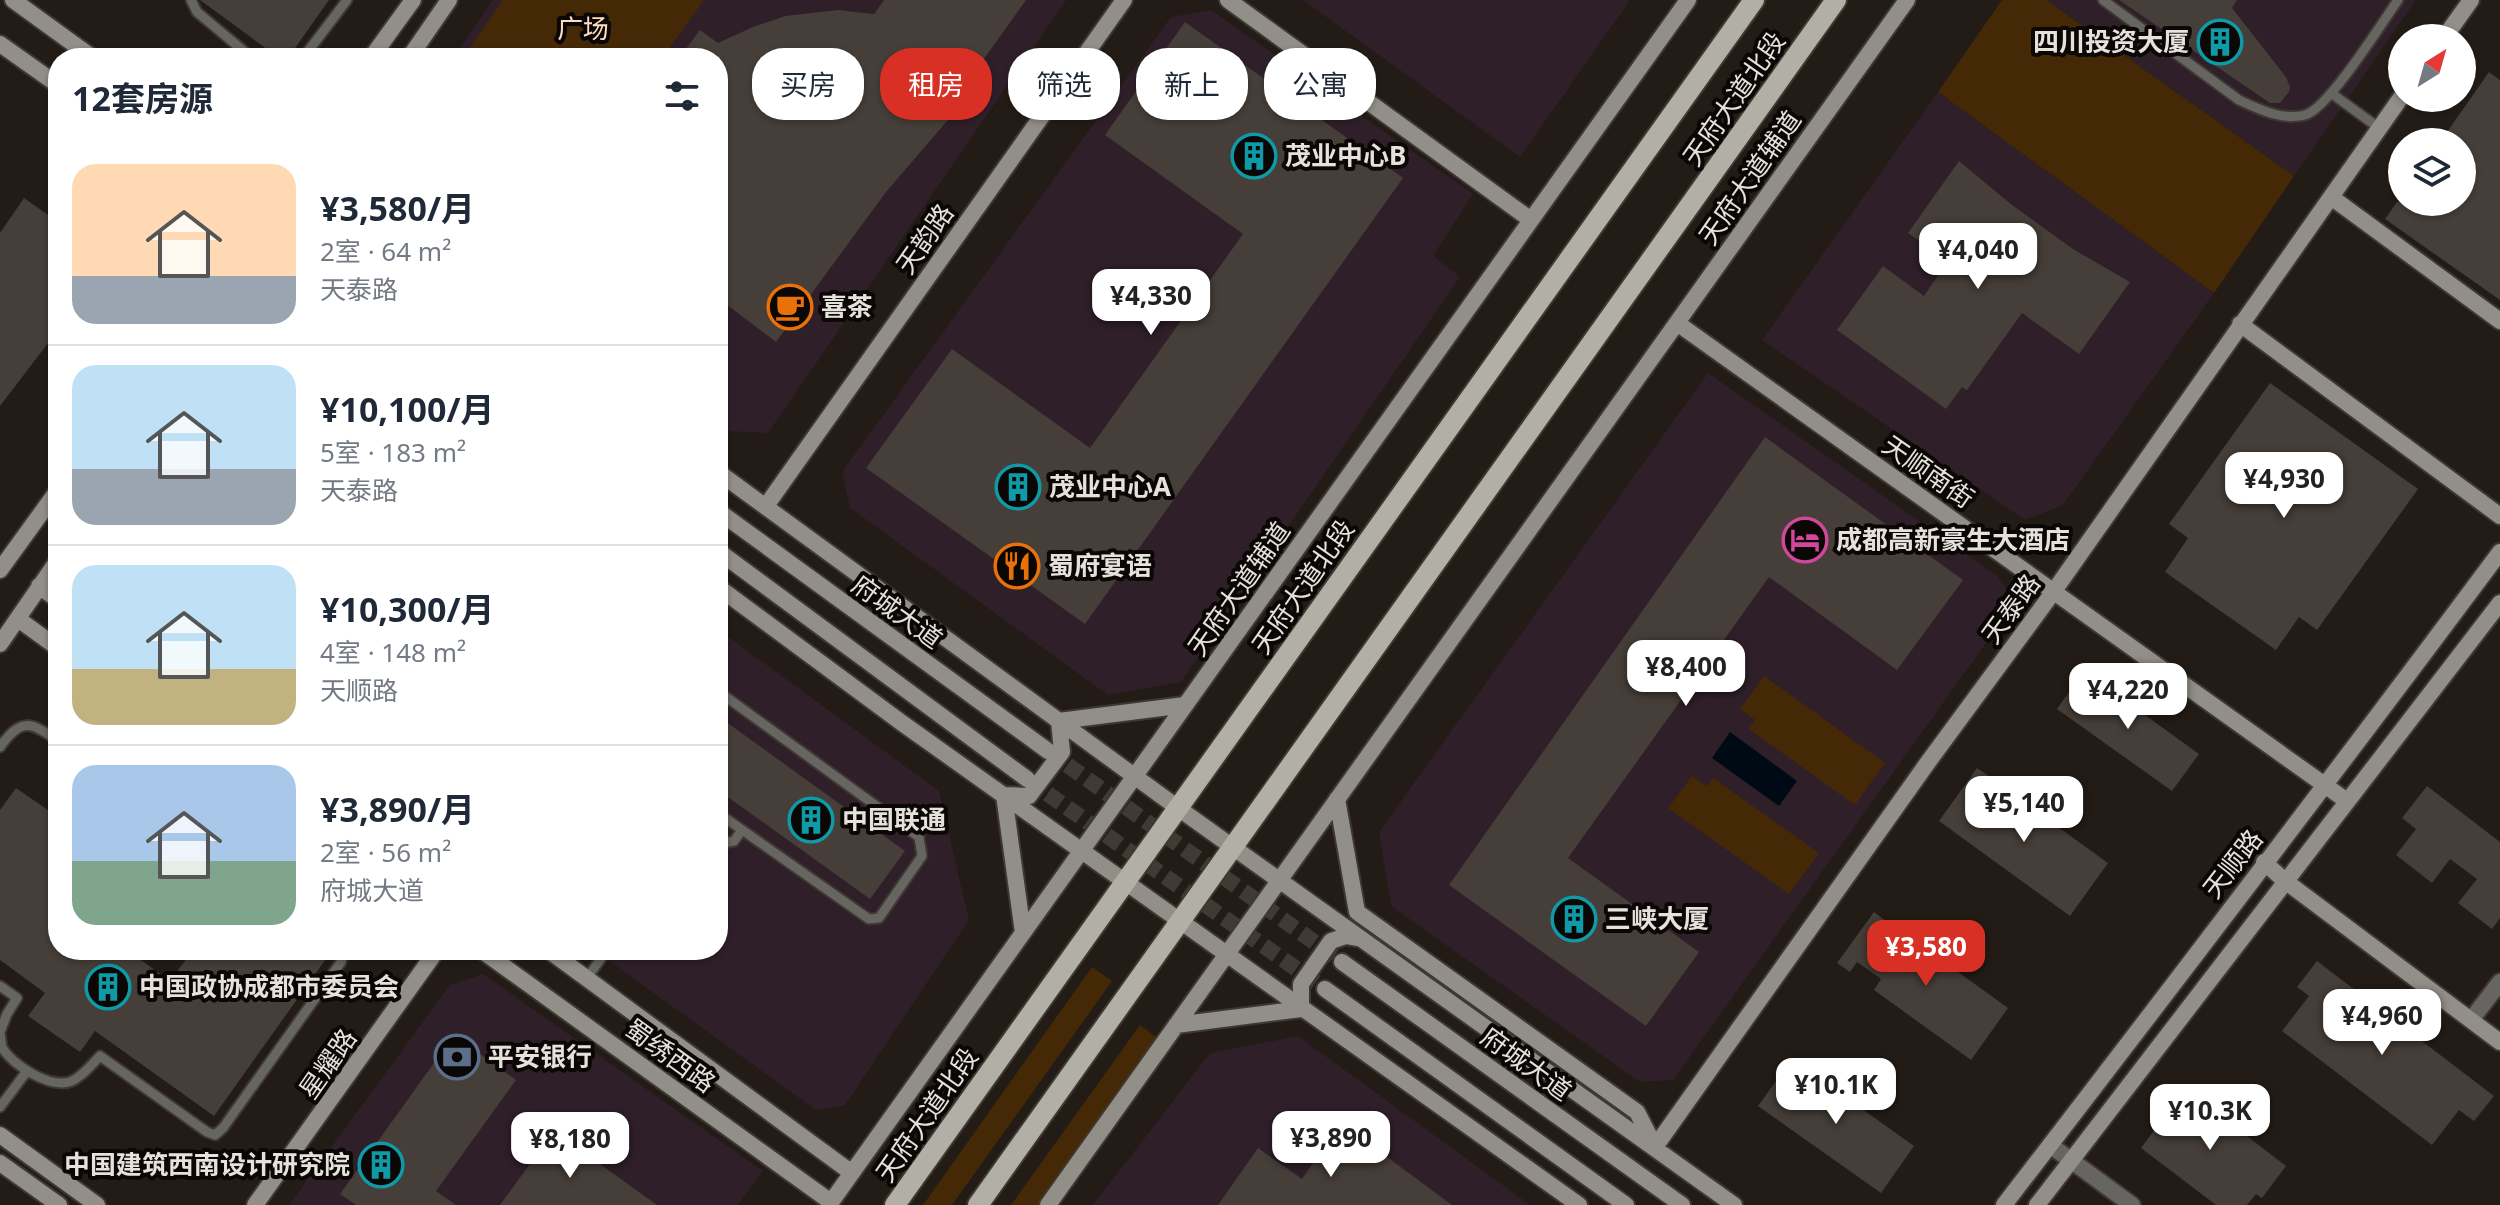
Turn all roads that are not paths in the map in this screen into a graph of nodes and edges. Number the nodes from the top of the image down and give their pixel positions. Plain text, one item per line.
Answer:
1 (13, 0) edge
2 (191, 0) edge
3 (347, 0) edge
4 (413, 0) edge
5 (449, 0) edge
6 (1124, 0) edge
7 (1228, 0) edge
8 (1688, 0) edge
9 (1697, 0) edge
10 (1754, 0) edge
11 (1836, 0) edge
12 (1907, 0) edge
13 (2103, 0) edge
14 (2398, 0) edge
15 (2471, 0) edge
16 (1677, 16) junction
17 (2454, 24) edge
18 (0, 44) edge
19 (79, 48) edge
20 (240, 48) edge
21 (311, 48) edge
22 (378, 48) edge
23 (416, 48) edge
24 (48, 78) edge
25 (2331, 93) junction
26 (2390, 112) edge
27 (2379, 128) junction
28 (2331, 197) junction
29 (1531, 220) junction
30 (2500, 321) edge
31 (1677, 323) junction
32 (2240, 324) junction
33 (728, 479) edge
34 (48, 503) edge
35 (766, 506) junction
36 (2500, 516) edge
37 (728, 518) edge
38 (2500, 552) edge
39 (728, 558) edge
40 (1, 565) edge
41 (48, 574) edge
42 (39, 586) junction
43 (2054, 591) junction
44 (48, 593) edge
45 (728, 594) edge
46 (2500, 603) edge
47 (18, 619) junction
48 (48, 641) edge
49 (0, 644) edge
50 (728, 698) edge
51 (1185, 705) junction
52 (1059, 721) junction
53 (48, 734) edge
54 (0, 747) edge
55 (1048, 751) tunnel mouth
56 (1135, 776) junction
57 (1027, 779) tunnel mouth
58 (2326, 786) junction
59 (1004, 795) junction
60 (1337, 799) junction
61 (2347, 801) junction
62 (1178, 808) junction
63 (728, 820) edge
64 (742, 830) junction
65 (728, 842) edge
66 (1233, 847) junction
67 (1082, 851) junction
68 (2264, 862) junction
69 (1280, 880) junction
70 (2285, 881) junction
71 (1125, 882) junction
72 (1180, 922) junction
73 (1023, 933) junction
74 (1364, 939) junction
75 (1226, 955) junction
76 (341, 960) edge
77 (430, 960) edge
78 (495, 960) edge
79 (562, 960) edge
80 (600, 960) edge
81 (1342, 962) tunnel mouth
82 (587, 978) junction
83 (2500, 982) edge
84 (0, 986) edge
85 (1325, 989) tunnel mouth
86 (1301, 1009) junction
87 (2471, 1020) junction
88 (1176, 1025) junction
89 (0, 1033) edge
90 (2500, 1042) edge
91 (27, 1071) junction
92 (0, 1107) edge
93 (0, 1135) edge
94 (2050, 1145) junction
95 (1655, 1147) junction
96 (2071, 1160) junction
97 (0, 1163) edge
98 (852, 1173) junction
99 (830, 1204) edge
100 (59, 1205) edge
101 (97, 1205) edge
102 (255, 1205) edge
103 (895, 1205) edge
104 (978, 1205) edge
105 (1048, 1205) edge
106 (1579, 1205) edge
107 (1626, 1205) edge
108 (1682, 1205) edge
109 (1734, 1205) edge
110 (2004, 1205) edge
111 (2037, 1205) edge
112 (2132, 1205) edge

1 - 19 street
2 - 20 lane
3 - 21 lane
4 - 22 street
5 - 23 street
6 - 35 street, 天韵路
7 - 29 street
8 - 16 street, 天府大道辅道
9 - 16 street
10 - 62 main road, 天府大道北段
11 - 66 main road, 天府大道北段
12 - 31 street, 天府大道辅道
13 - 25 lane
14 - 25 lane
15 - 17 street
16 - 29 street, 天府大道辅道
18 - 24 street
25 - 27 lane
26 - 27 street, 天泰路
27 - 28 street, 天泰路
28 - 30 street
28 - 32 street, 天泰路
29 - 51 street, 天府大道辅道
31 - 43 street, 天顺南街
31 - 60 street, 天府大道辅道
32 - 36 street
32 - 43 street, 天泰路
33 - 35 street
34 - 40 street
35 - 52 street
37 - 55 street, 府城大道
38 - 58 street, 天顺路
39 - 57 street
41 - 42 street
42 - 44 street
42 - 47 street
43 - 58 street, 天顺南街
43 - 95 street, 天泰路
45 - 59 street
46 - 61 street, 天顺路
47 - 48 street
47 - 49 street
50 - 64 lane
51 - 52 street
51 - 56 street, 天府大道辅道
52 - 56 street
52 - 59 street
53 - 54 lane
56 - 62 street
56 - 67 street, 天府大道辅道
58 - 61 street, 天顺南街
58 - 68 street, 天顺路
59 - 67 street
59 - 73 street
60 - 69 street, 天府大道辅道
60 - 95 street
61 - 70 street, 天顺路
62 - 66 street
62 - 71 main road, 天府大道北段
63 - 64 lane
64 - 65 lane
66 - 69 street
66 - 72 main road, 天府大道北段
67 - 71 street
67 - 73 street, 天府大道辅道
68 - 70 street
68 - 94 street, 天顺路
69 - 74 street
69 - 75 street, 天府大道辅道
70 - 87 street
70 - 96 street, 天顺路
71 - 72 street
71 - 103 main road, 天府大道北段
72 - 75 street
72 - 104 main road, 天府大道北段
73 - 98 street, 天府大道辅道
74 - 86 street
74 - 95 street
75 - 86 street
75 - 88 street, 天府大道辅道
76 - 91 lane
77 - 102 street, 星耀路
78 - 99 street, 蜀绣西路
79 - 82 street, 蜀绣西路
80 - 82 lane
81 - 108 street, 府城大道
82 - 98 street, 蜀绣西路
83 - 87 street
84 - 89 lane
85 - 107 street
86 - 88 street
86 - 106 street
87 - 90 street
88 - 105 street, 天府大道辅道
89 - 91 lane
91 - 92 lane
93 - 101 street
94 - 96 street
94 - 110 street, 天顺路
95 - 109 street
96 - 111 street, 天顺路
96 - 112 street
97 - 100 street
98 - 99 street, 天府大道辅道

